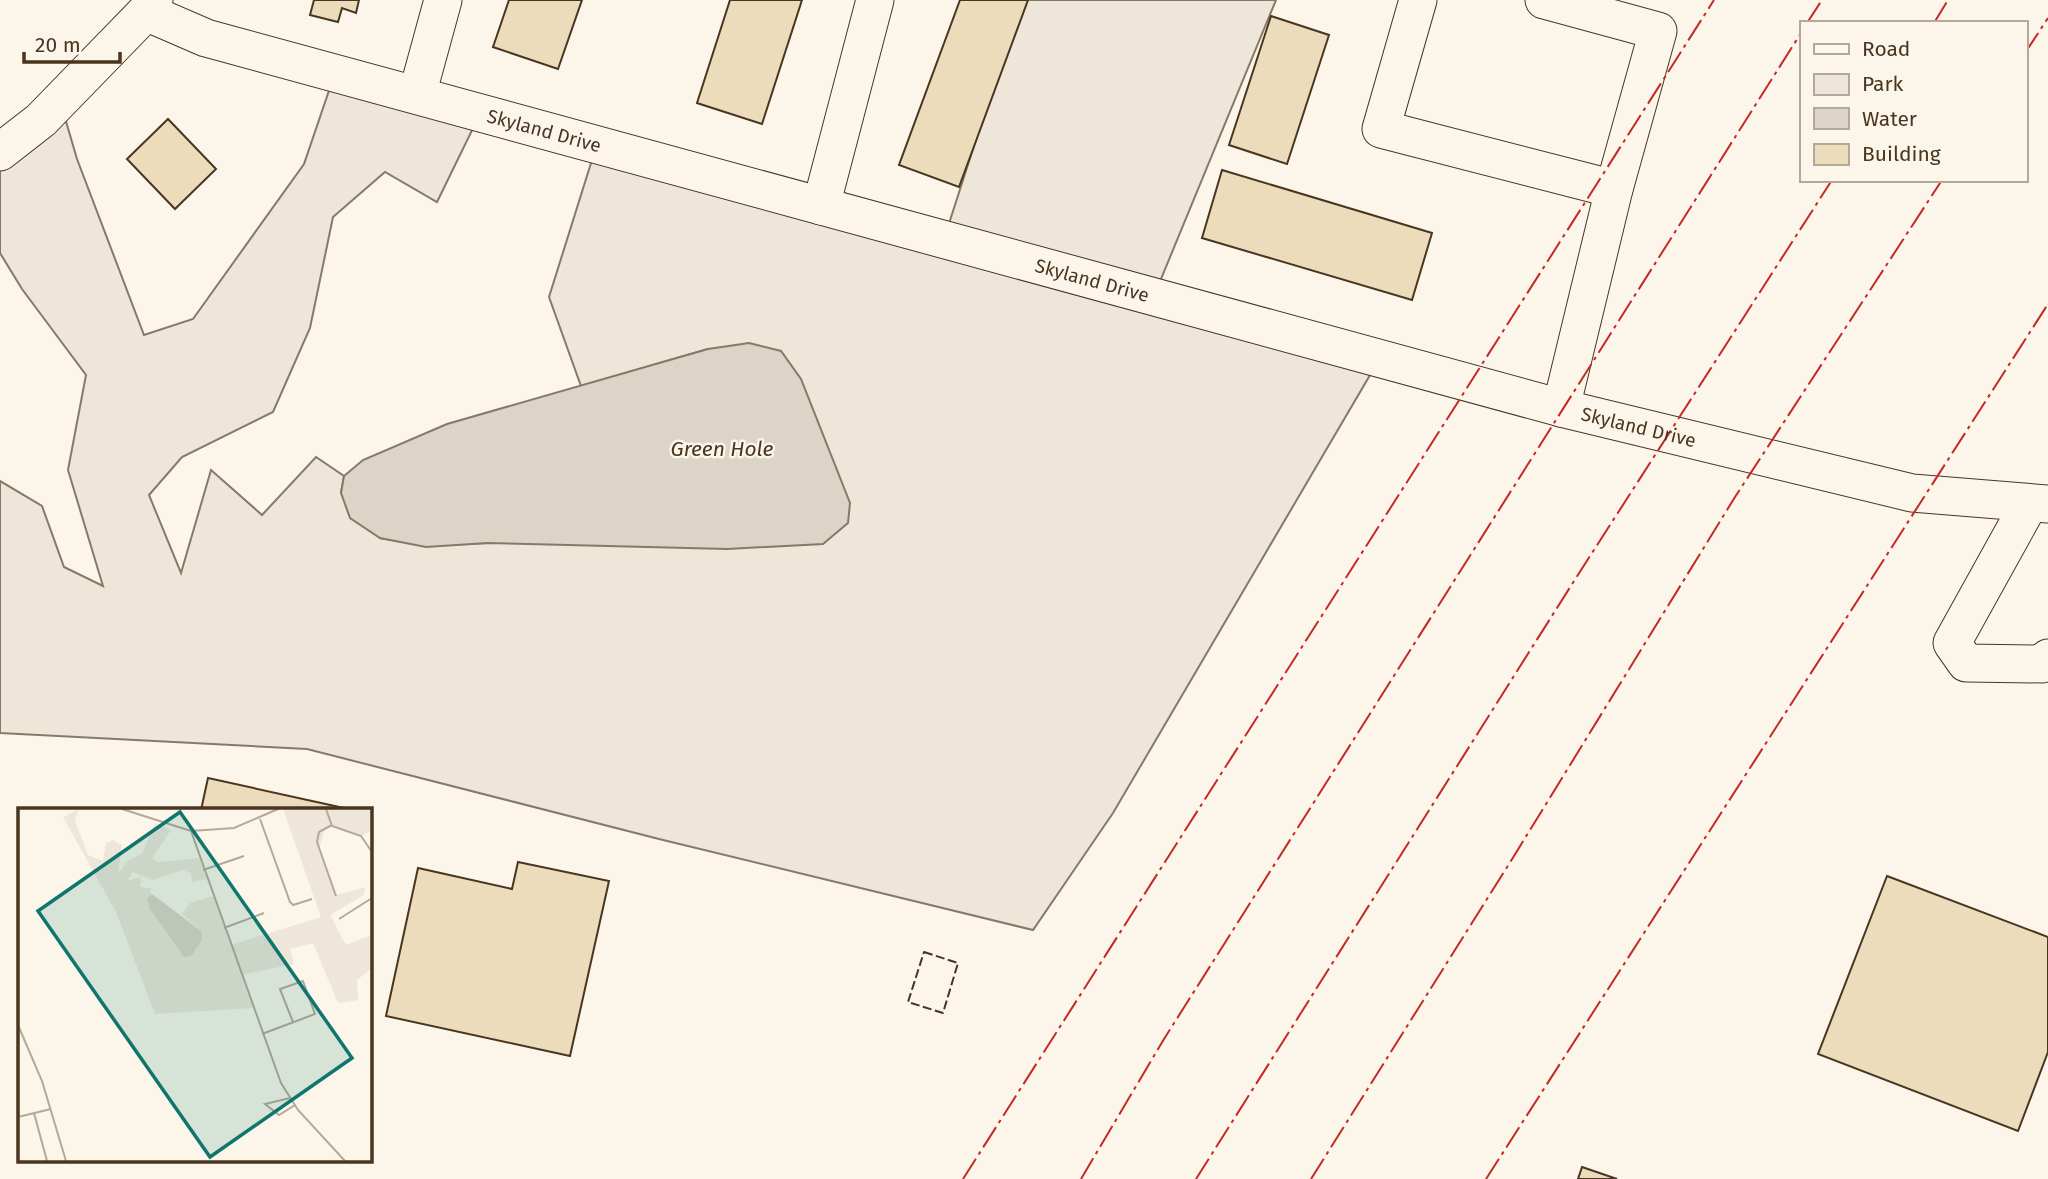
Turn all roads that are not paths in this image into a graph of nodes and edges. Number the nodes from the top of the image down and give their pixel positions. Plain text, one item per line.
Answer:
1 (443, 0) edge
2 (875, 0) edge
3 (1418, 0) edge
4 (1544, 0) edge
5 (150, 6) edge
6 (417, 95) junction
7 (0, 152) edge
8 (1614, 189) junction
9 (821, 206) junction
10 (1561, 408) junction
11 (2038, 504) edge
12 (2048, 658) edge

1 - 6 street
2 - 9 street
3 - 8 street
4 - 8 street
5 - 6 street, Skyland Drive
5 - 7 street
6 - 9 street, Skyland Drive
8 - 10 street
9 - 10 street, Skyland Drive
10 - 11 street, Skyland Drive
11 - 12 street

